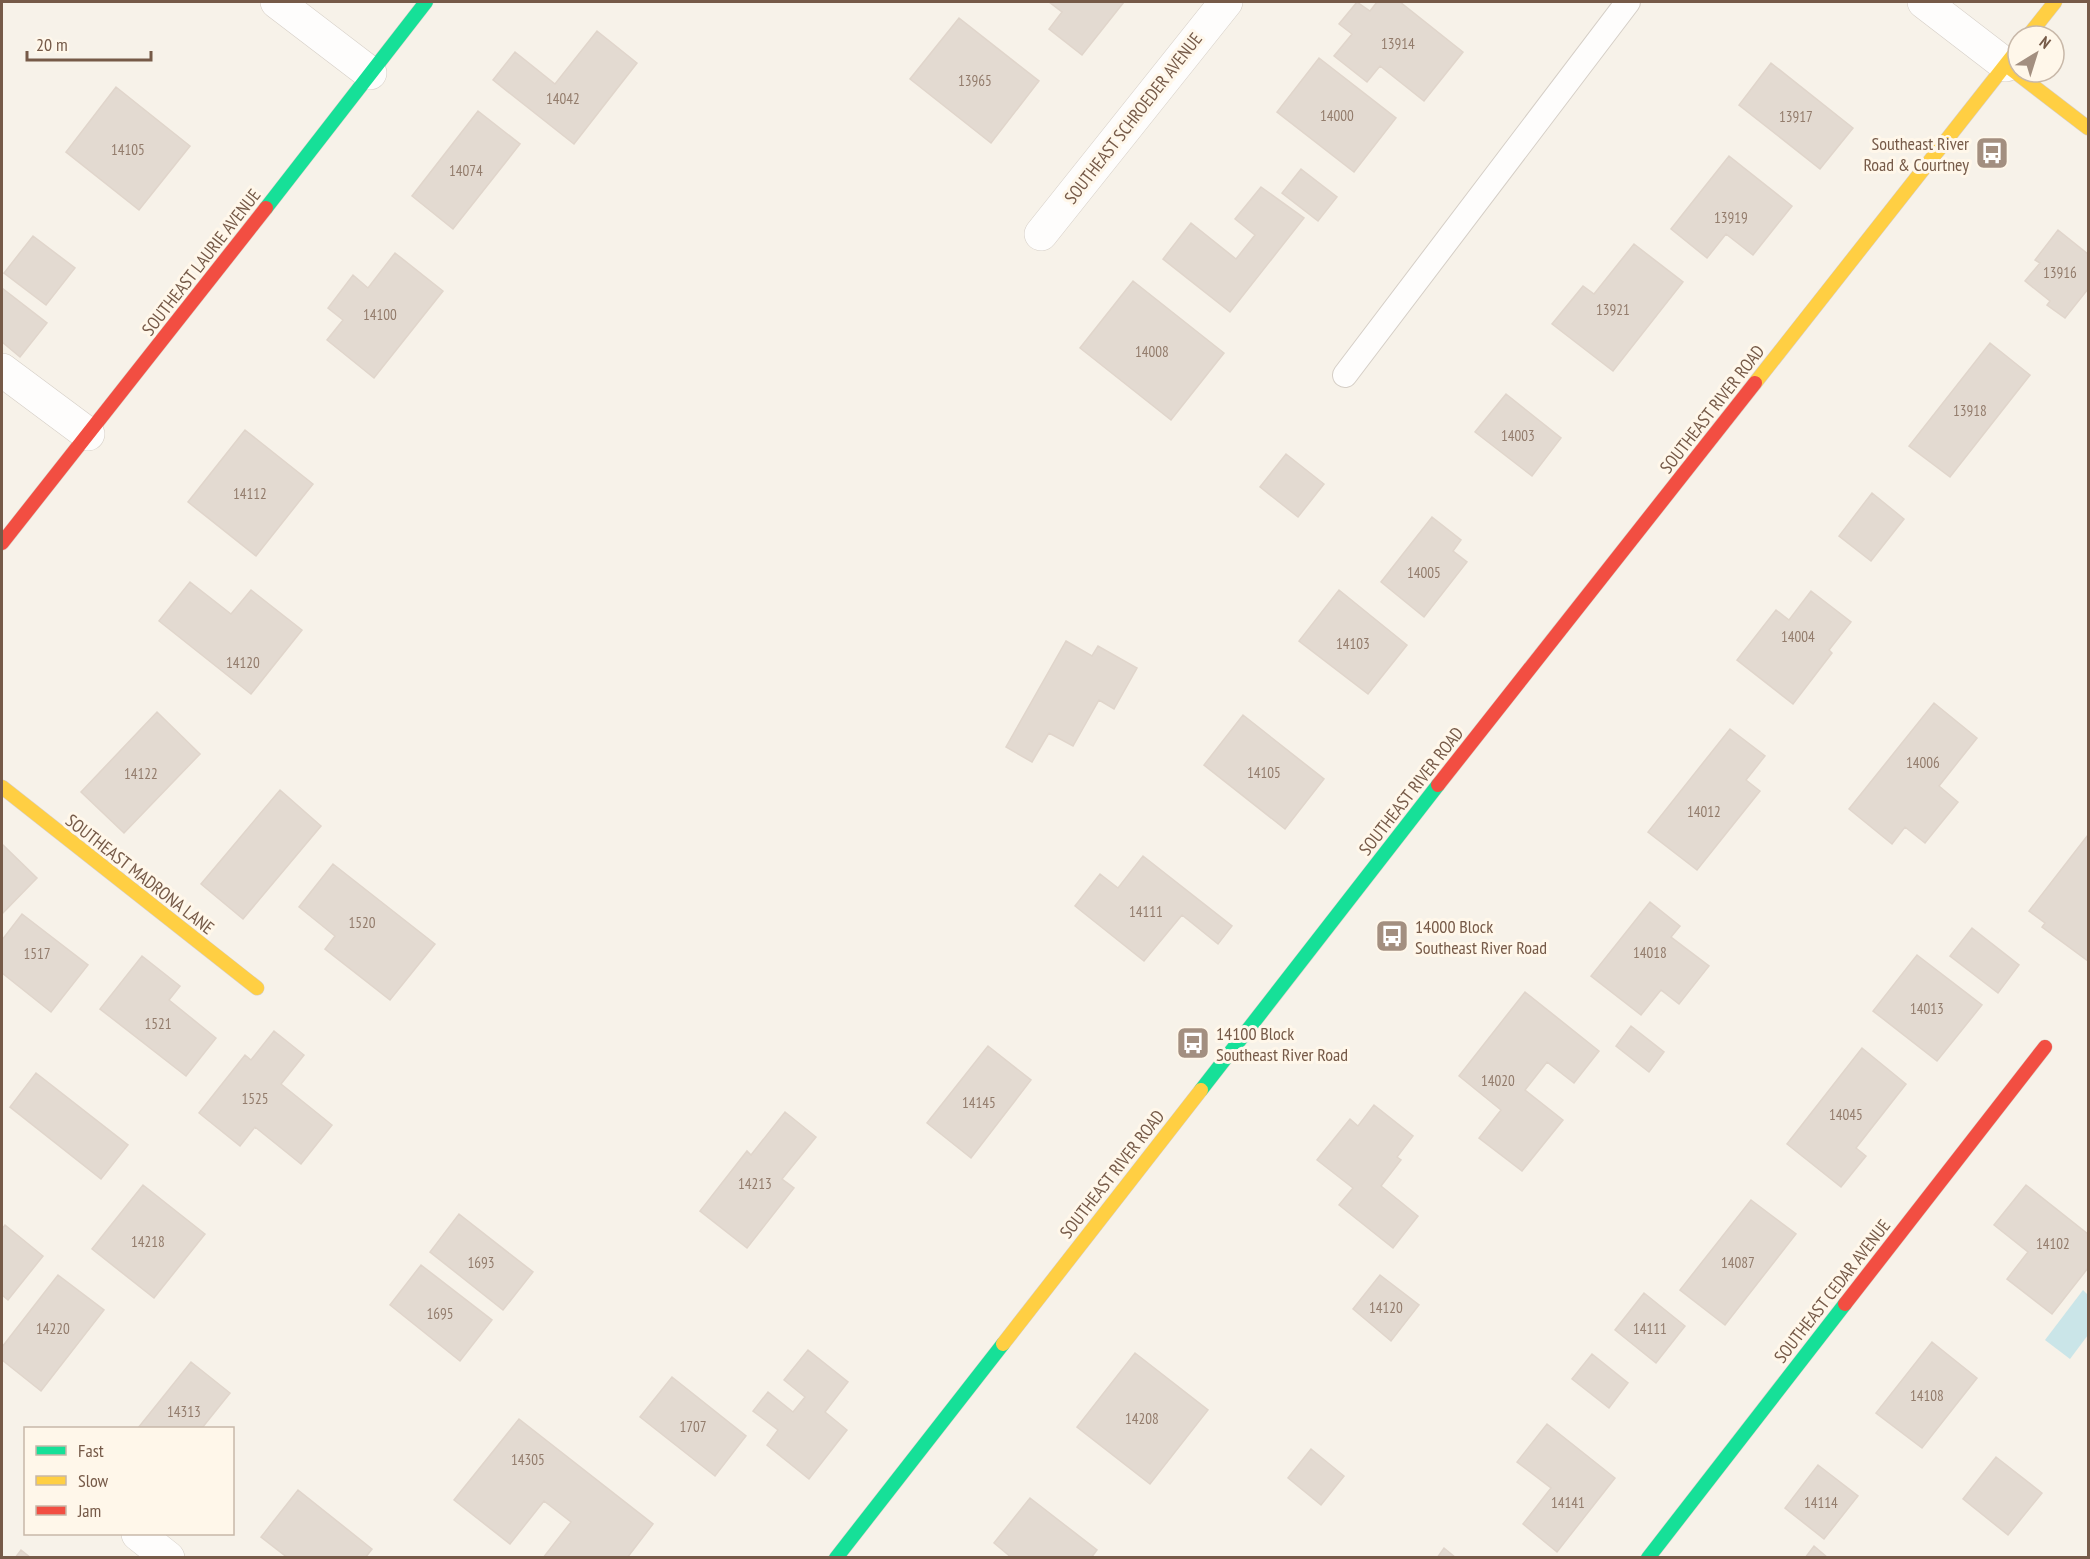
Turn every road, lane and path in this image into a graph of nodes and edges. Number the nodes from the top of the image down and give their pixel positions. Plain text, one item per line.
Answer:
1 (277, 2) edge
2 (426, 2) edge
3 (1226, 2) edge
4 (1628, 2) edge
5 (1924, 2) edge
6 (2055, 2) edge
7 (2038, 24) edge
8 (2006, 53) edge
9 (2006, 65) edge
10 (370, 74) junction
11 (2041, 84) edge
12 (2088, 128) edge
13 (1041, 234) dead end
14 (2, 370) edge
15 (1345, 375) dead end
16 (88, 434) junction
17 (2, 543) edge
18 (2, 787) edge
19 (257, 988) dead end
20 (2045, 1047) dead end
21 (140, 1535) edge
22 (168, 1557) edge
23 (836, 1557) edge
24 (1648, 1557) edge

1 - 10 street
2 - 10 street, SOUTHEAST LAURIE AVENUE
3 - 13 street, SOUTHEAST SCHROEDER AVENUE
4 - 15 lane
5 - 8 street
6 - 7 street
9 - 23 street, SOUTHEAST RIVER ROAD
10 - 16 street, SOUTHEAST LAURIE AVENUE
11 - 12 street
14 - 16 street
16 - 17 street, SOUTHEAST LAURIE AVENUE
18 - 19 street, SOUTHEAST MADRONA LANE
20 - 24 street, SOUTHEAST CEDAR AVENUE
21 - 22 street

